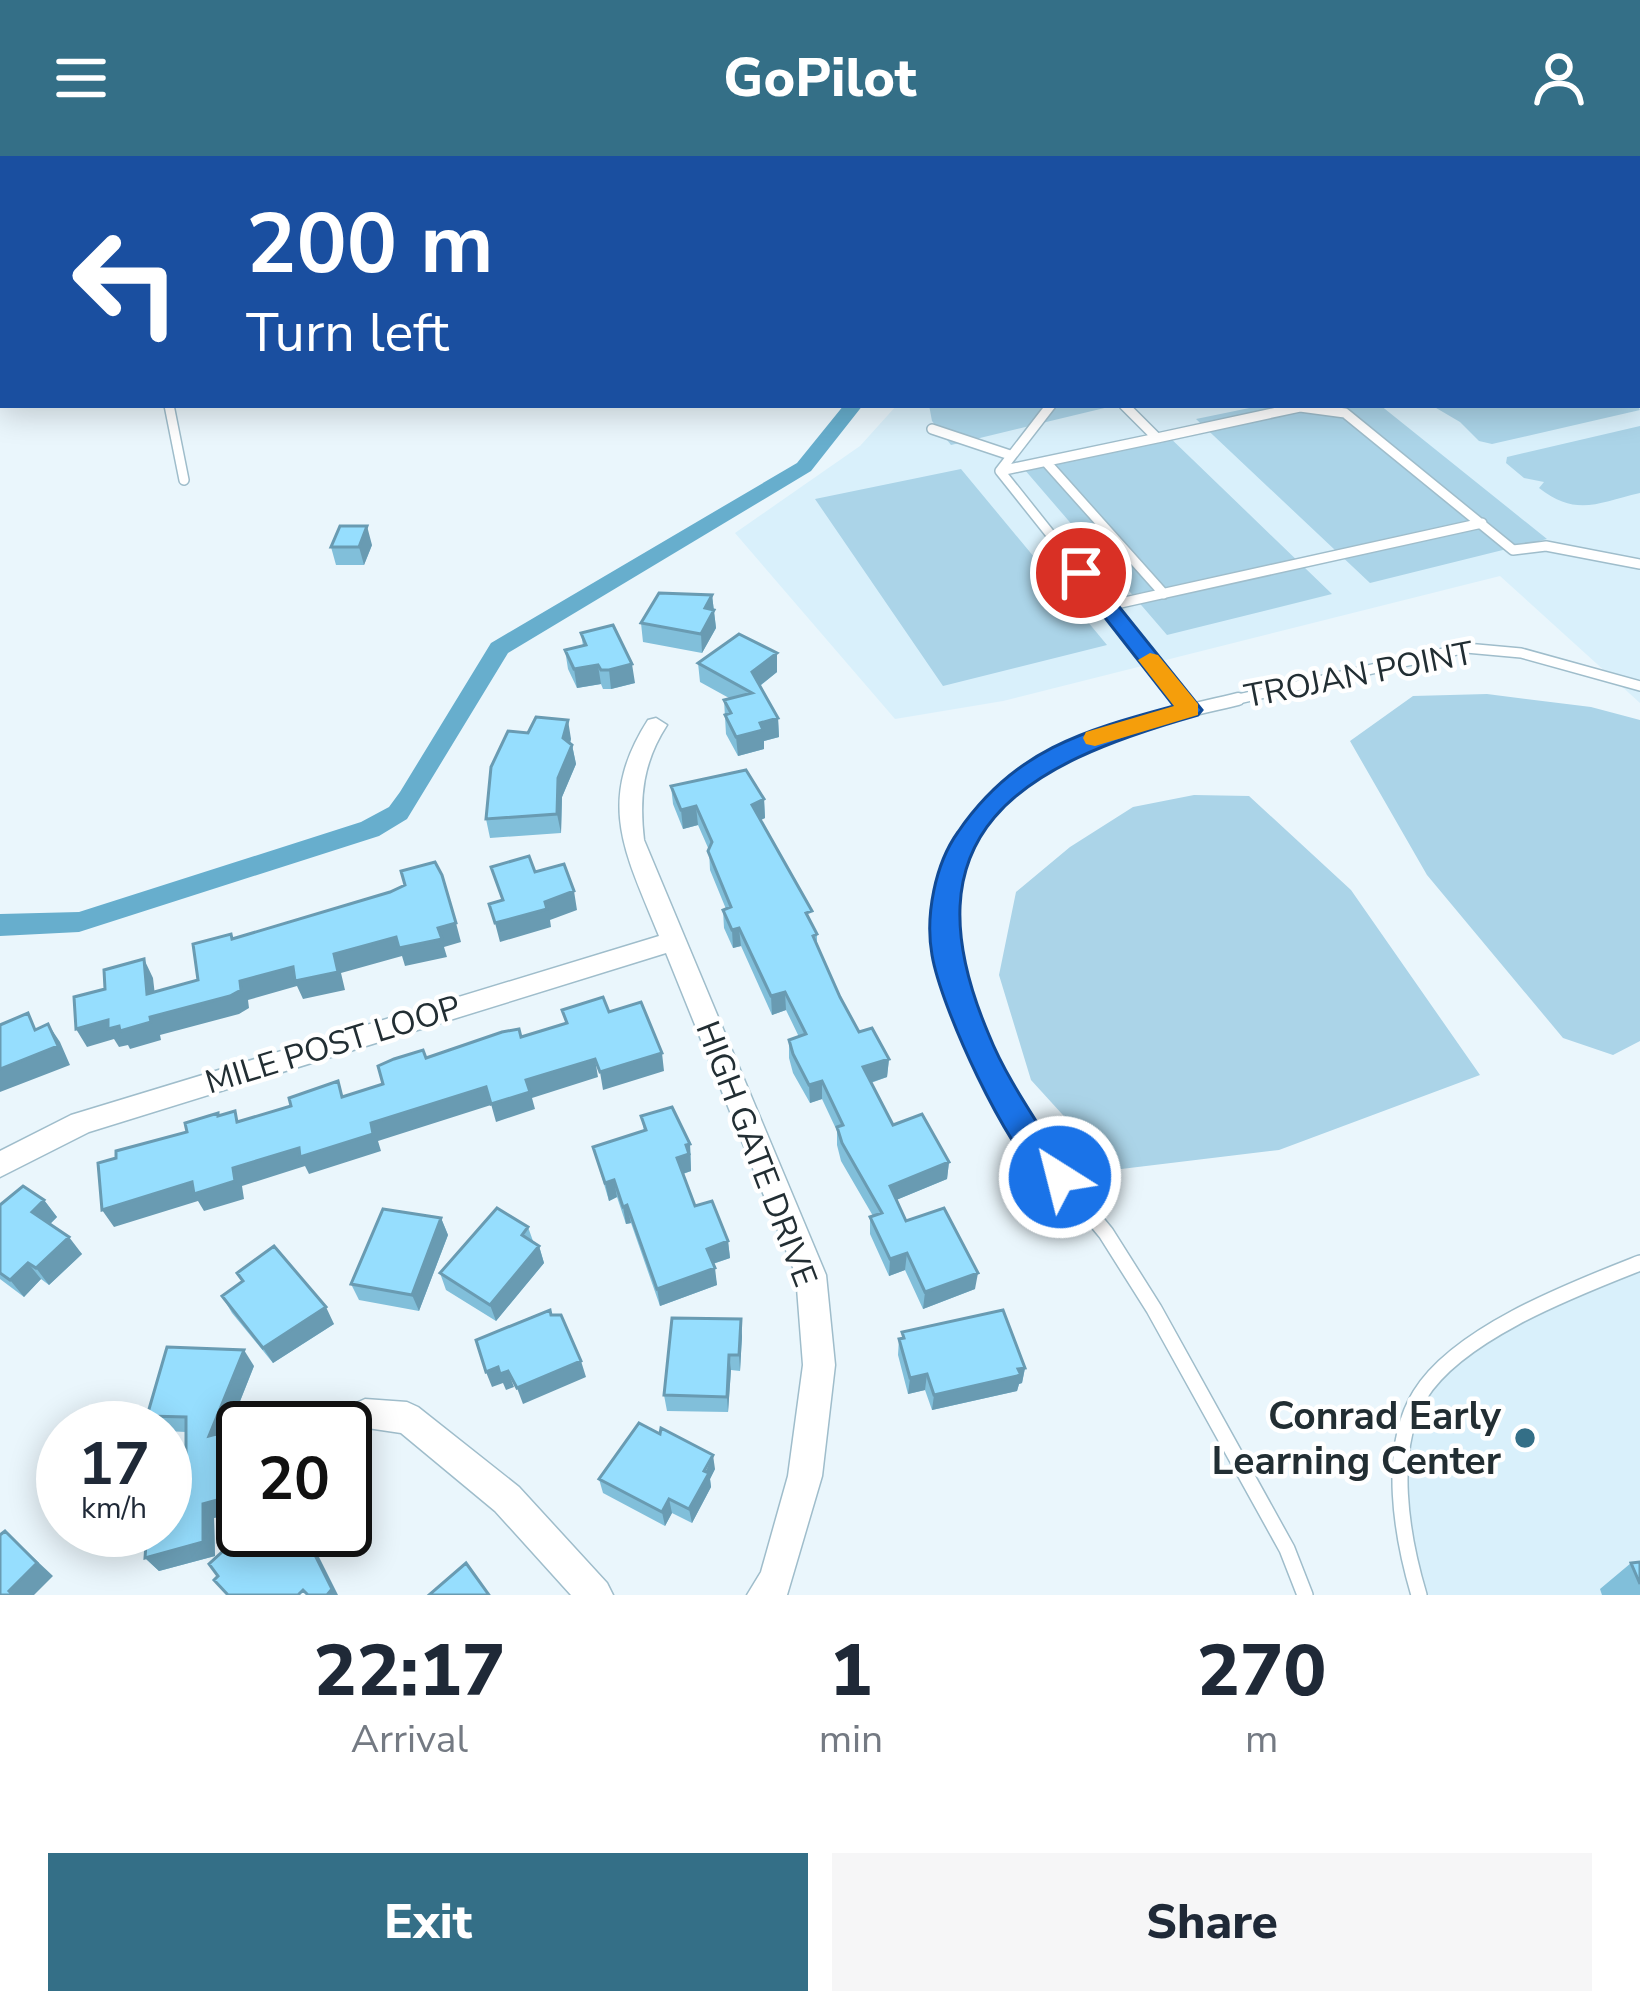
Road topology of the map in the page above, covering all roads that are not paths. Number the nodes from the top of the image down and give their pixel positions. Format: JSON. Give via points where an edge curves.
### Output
{"nodes":[{"id":1,"x":170,"y":408,"type":"edge"},
{"id":2,"x":1049,"y":408,"type":"edge"},
{"id":3,"x":1127,"y":408,"type":"edge"},
{"id":4,"x":1312,"y":408,"type":"edge"},
{"id":5,"x":1327,"y":408,"type":"edge"},
{"id":6,"x":932,"y":429,"type":"dead end"},
{"id":7,"x":1157,"y":438,"type":"junction"},
{"id":8,"x":1010,"y":455,"type":"junction"},
{"id":9,"x":1046,"y":462,"type":"junction"},
{"id":10,"x":1000,"y":471,"type":"junction"},
{"id":11,"x":184,"y":480,"type":"dead end"},
{"id":12,"x":1482,"y":524,"type":"junction"},
{"id":13,"x":1640,"y":564,"type":"edge"},
{"id":14,"x":1164,"y":594,"type":"junction"},
{"id":15,"x":1107,"y":607,"type":"junction"},
{"id":16,"x":1640,"y":686,"type":"edge"},
{"id":17,"x":1190,"y":710,"type":"junction"},
{"id":18,"x":656,"y":725,"type":"dead end"},
{"id":19,"x":672,"y":942,"type":"junction"},
{"id":20,"x":0,"y":1165,"type":"edge"},
{"id":21,"x":1640,"y":1263,"type":"edge"},
{"id":22,"x":372,"y":1416,"type":"edge"},
{"id":23,"x":595,"y":1595,"type":"edge"},
{"id":24,"x":765,"y":1595,"type":"edge"},
{"id":25,"x":1305,"y":1595,"type":"edge"},
{"id":26,"x":1419,"y":1595,"type":"edge"}],
"edges":[{"from":1,"to":11,"type":"lane"},
{"from":2,"to":8,"type":"lane"},
{"from":3,"to":7,"type":"lane"},
{"from":4,"to":7,"type":"lane"},
{"from":5,"to":12,"type":"lane","via":[[1363,423]]},
{"from":6,"to":8,"type":"lane"},
{"from":7,"to":9,"type":"lane"},
{"from":8,"to":10,"type":"lane"},
{"from":9,"to":10,"type":"lane"},
{"from":9,"to":14,"type":"lane"},
{"from":10,"to":15,"type":"lane"},
{"from":12,"to":13,"type":"lane","via":[[1513,550],[1546,546]]},
{"from":12,"to":14,"type":"lane"},
{"from":14,"to":15,"type":"lane"},
{"from":15,"to":17,"type":"lane"},
{"from":16,"to":17,"type":"lane","name":"TROJAN POINT","via":[[1480,648]]},
{"from":17,"to":25,"type":"lane","name":"TROJAN POINT","via":[[1064,750],[994,800],[964,844],[946,894],[946,954],[987,1061],[1034,1144],[1112,1241],[1209,1400]]},
{"from":18,"to":19,"type":"street","name":"HIGH GATE DRIVE","via":[[626,794],[632,840]]},
{"from":19,"to":20,"type":"street","name":"MILE POST LOOP","via":[[81,1123]]},
{"from":19,"to":24,"type":"street","name":"HIGH GATE DRIVE","via":[[811,1275],[819,1365],[805,1476]]},
{"from":21,"to":26,"type":"lane","via":[[1588,1282],[1457,1355],[1418,1397],[1400,1479]]},
{"from":22,"to":23,"type":"street","via":[[407,1418],[507,1499]]}]}
